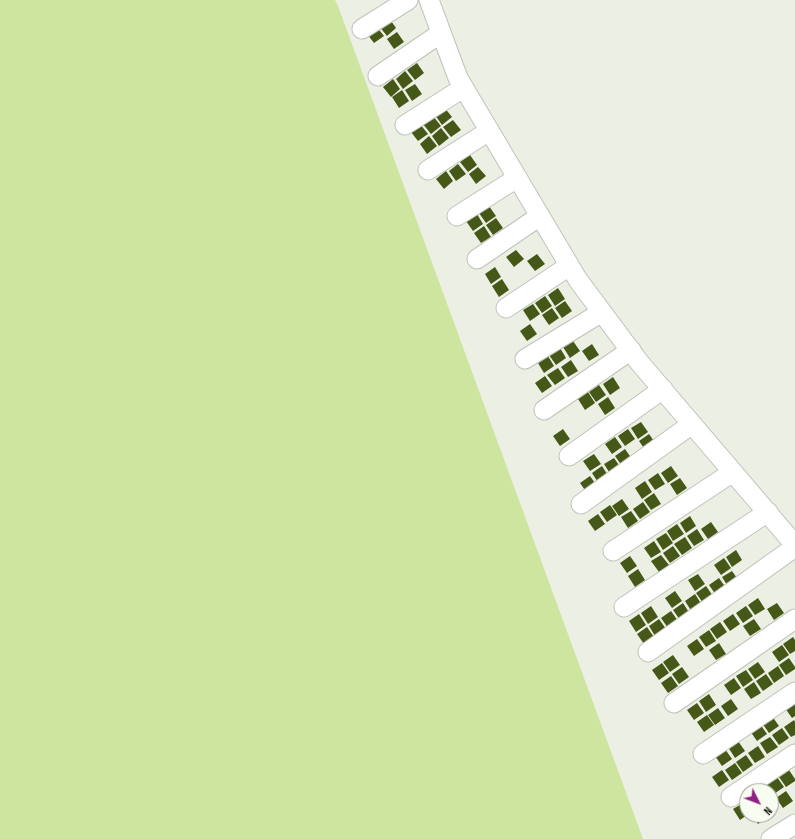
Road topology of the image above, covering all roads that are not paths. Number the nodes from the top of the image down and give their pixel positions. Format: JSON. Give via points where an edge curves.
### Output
{"nodes":[{"id":1,"x":408,"y":0,"type":"edge"},
{"id":2,"x":428,"y":0,"type":"edge"},
{"id":3,"x":362,"y":29,"type":"dead end"},
{"id":4,"x":441,"y":33,"type":"junction"},
{"id":5,"x":378,"y":76,"type":"dead end"},
{"id":6,"x":463,"y":88,"type":"junction"},
{"id":7,"x":405,"y":125,"type":"dead end"},
{"id":8,"x":489,"y":131,"type":"junction"},
{"id":9,"x":428,"y":170,"type":"dead end"},
{"id":10,"x":517,"y":178,"type":"junction"},
{"id":11,"x":457,"y":216,"type":"dead end"},
{"id":12,"x":540,"y":216,"type":"junction"},
{"id":13,"x":478,"y":259,"type":"dead end"},
{"id":14,"x":570,"y":266,"type":"junction"},
{"id":15,"x":506,"y":308,"type":"dead end"},
{"id":16,"x":602,"y":312,"type":"junction"},
{"id":17,"x":631,"y":350,"type":"junction"},
{"id":18,"x":525,"y":359,"type":"dead end"},
{"id":19,"x":663,"y":389,"type":"junction"},
{"id":20,"x":544,"y":410,"type":"dead end"},
{"id":21,"x":692,"y":424,"type":"junction"},
{"id":22,"x":569,"y":456,"type":"dead end"},
{"id":23,"x":733,"y":472,"type":"junction"},
{"id":24,"x":581,"y":504,"type":"dead end"},
{"id":25,"x":768,"y":512,"type":"junction"},
{"id":26,"x":795,"y":546,"type":"edge"},
{"id":27,"x":613,"y":551,"type":"dead end"},
{"id":28,"x":624,"y":607,"type":"dead end"},
{"id":29,"x":795,"y":619,"type":"edge"},
{"id":30,"x":648,"y":652,"type":"dead end"},
{"id":31,"x":795,"y":692,"type":"edge"},
{"id":32,"x":674,"y":703,"type":"dead end"},
{"id":33,"x":704,"y":754,"type":"dead end"},
{"id":34,"x":795,"y":754,"type":"edge"},
{"id":35,"x":731,"y":797,"type":"dead end"},
{"id":36,"x":795,"y":824,"type":"edge"},
{"id":37,"x":771,"y":839,"type":"edge"}],
"edges":[{"from":1,"to":3,"type":"street"},
{"from":2,"to":4,"type":"street"},
{"from":4,"to":5,"type":"street"},
{"from":4,"to":6,"type":"street"},
{"from":6,"to":7,"type":"street"},
{"from":6,"to":8,"type":"street"},
{"from":8,"to":9,"type":"street"},
{"from":8,"to":10,"type":"street"},
{"from":10,"to":11,"type":"street"},
{"from":10,"to":12,"type":"street"},
{"from":12,"to":13,"type":"street"},
{"from":12,"to":14,"type":"street"},
{"from":14,"to":15,"type":"street"},
{"from":14,"to":16,"type":"street"},
{"from":16,"to":17,"type":"street"},
{"from":16,"to":18,"type":"street"},
{"from":17,"to":19,"type":"street"},
{"from":17,"to":20,"type":"street"},
{"from":19,"to":21,"type":"street"},
{"from":19,"to":22,"type":"street"},
{"from":21,"to":23,"type":"street"},
{"from":21,"to":24,"type":"street"},
{"from":23,"to":25,"type":"street"},
{"from":23,"to":27,"type":"street"},
{"from":25,"to":26,"type":"street"},
{"from":25,"to":28,"type":"street"},
{"from":26,"to":30,"type":"street"},
{"from":29,"to":32,"type":"street"},
{"from":31,"to":33,"type":"street"},
{"from":34,"to":35,"type":"street"},
{"from":36,"to":37,"type":"street"}]}
